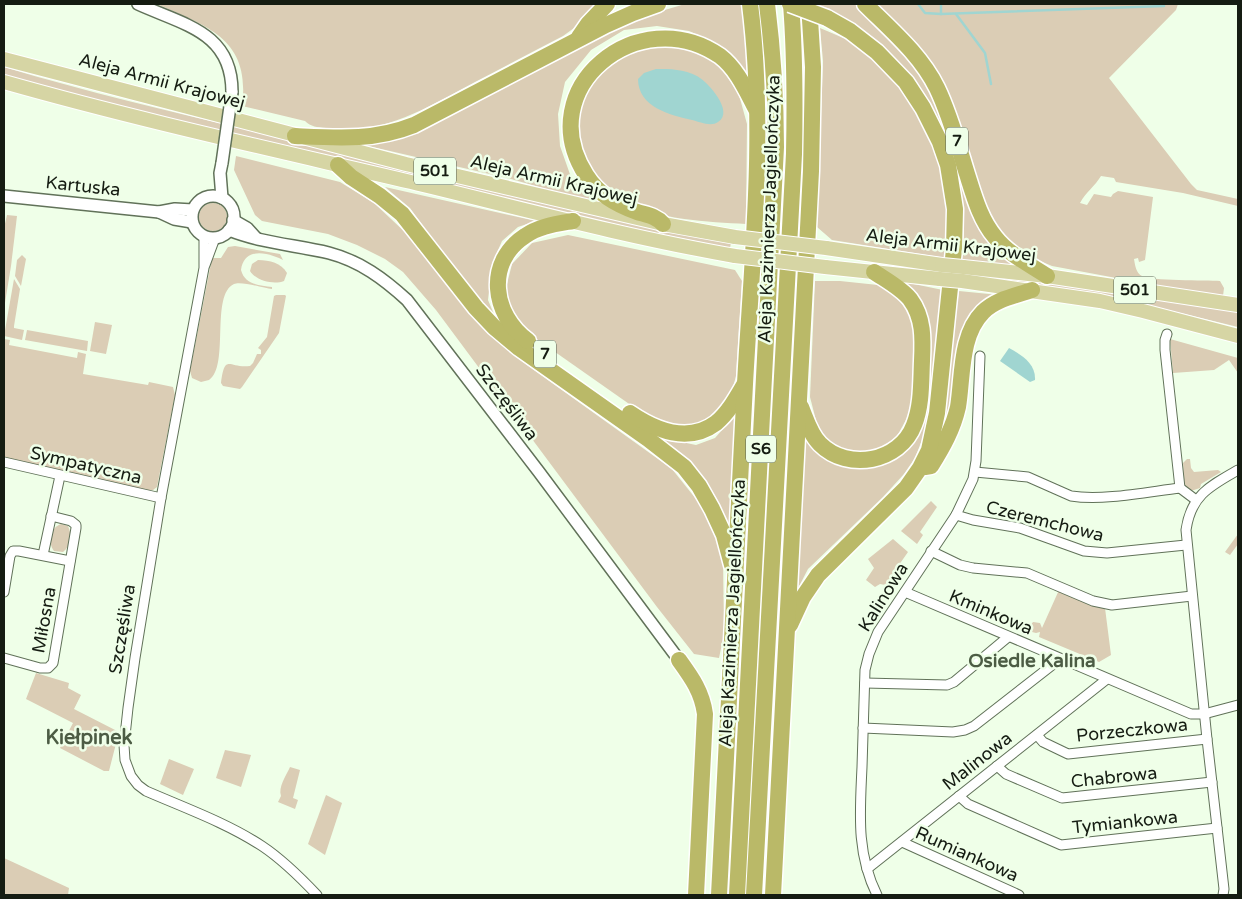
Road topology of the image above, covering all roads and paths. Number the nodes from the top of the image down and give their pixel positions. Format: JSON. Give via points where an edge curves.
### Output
{"nodes":[{"id":1,"x":138,"y":4,"type":"edge"},
{"id":2,"x":608,"y":4,"type":"edge"},
{"id":3,"x":658,"y":4,"type":"edge"},
{"id":4,"x":750,"y":4,"type":"edge"},
{"id":5,"x":767,"y":4,"type":"edge"},
{"id":6,"x":790,"y":4,"type":"edge"},
{"id":7,"x":809,"y":4,"type":"edge"},
{"id":8,"x":865,"y":4,"type":"edge"},
{"id":9,"x":578,"y":39,"type":"junction"},
{"id":10,"x":4,"y":59,"type":"edge"},
{"id":11,"x":4,"y":82,"type":"edge"},
{"id":12,"x":758,"y":111,"type":"junction"},
{"id":13,"x":295,"y":136,"type":"junction"},
{"id":14,"x":338,"y":165,"type":"junction"},
{"id":15,"x":4,"y":196,"type":"edge"},
{"id":16,"x":216,"y":197,"type":"junction"},
{"id":17,"x":192,"y":216,"type":"junction"},
{"id":18,"x":573,"y":221,"type":"junction"},
{"id":19,"x":664,"y":224,"type":"junction"},
{"id":20,"x":231,"y":225,"type":"junction"},
{"id":21,"x":209,"y":237,"type":"junction"},
{"id":22,"x":874,"y":272,"type":"junction"},
{"id":23,"x":1047,"y":276,"type":"junction"},
{"id":24,"x":1032,"y":290,"type":"junction"},
{"id":25,"x":1238,"y":304,"type":"edge"},
{"id":26,"x":1167,"y":334,"type":"dead end"},
{"id":27,"x":1238,"y":336,"type":"edge"},
{"id":28,"x":980,"y":356,"type":"dead end"},
{"id":29,"x":745,"y":384,"type":"junction"},
{"id":30,"x":799,"y":403,"type":"junction"},
{"id":31,"x":4,"y":462,"type":"edge"},
{"id":32,"x":920,"y":468,"type":"junction"},
{"id":33,"x":1238,"y":470,"type":"edge"},
{"id":34,"x":975,"y":472,"type":"junction"},
{"id":35,"x":60,"y":476,"type":"junction"},
{"id":36,"x":1180,"y":488,"type":"junction"},
{"id":37,"x":161,"y":498,"type":"junction"},
{"id":38,"x":1196,"y":500,"type":"junction"},
{"id":39,"x":956,"y":515,"type":"junction"},
{"id":40,"x":51,"y":516,"type":"junction"},
{"id":41,"x":1186,"y":544,"type":"junction"},
{"id":42,"x":931,"y":551,"type":"junction"},
{"id":43,"x":44,"y":555,"type":"junction"},
{"id":44,"x":70,"y":561,"type":"junction"},
{"id":45,"x":735,"y":579,"type":"junction"},
{"id":46,"x":4,"y":592,"type":"edge"},
{"id":47,"x":905,"y":592,"type":"junction"},
{"id":48,"x":1192,"y":596,"type":"junction"},
{"id":49,"x":786,"y":628,"type":"junction"},
{"id":50,"x":1008,"y":637,"type":"junction"},
{"id":51,"x":4,"y":658,"type":"edge"},
{"id":52,"x":1060,"y":659,"type":"junction"},
{"id":53,"x":679,"y":660,"type":"joint"},
{"id":54,"x":1107,"y":679,"type":"junction"},
{"id":55,"x":865,"y":682,"type":"junction"},
{"id":56,"x":1238,"y":705,"type":"edge"},
{"id":57,"x":1204,"y":714,"type":"junction"},
{"id":58,"x":863,"y":728,"type":"junction"},
{"id":59,"x":1037,"y":735,"type":"junction"},
{"id":60,"x":1206,"y":738,"type":"junction"},
{"id":61,"x":998,"y":766,"type":"junction"},
{"id":62,"x":1212,"y":782,"type":"junction"},
{"id":63,"x":959,"y":796,"type":"junction"},
{"id":64,"x":1217,"y":828,"type":"junction"},
{"id":65,"x":902,"y":842,"type":"junction"},
{"id":66,"x":867,"y":869,"type":"junction"},
{"id":67,"x":317,"y":895,"type":"edge"},
{"id":68,"x":696,"y":895,"type":"edge"},
{"id":69,"x":720,"y":895,"type":"edge"},
{"id":70,"x":737,"y":895,"type":"edge"},
{"id":71,"x":754,"y":895,"type":"edge"},
{"id":72,"x":773,"y":895,"type":"edge"},
{"id":73,"x":877,"y":895,"type":"edge"},
{"id":74,"x":1019,"y":895,"type":"edge"},
{"id":75,"x":1223,"y":895,"type":"edge"}],
"edges":[{"from":1,"to":16,"type":"street","bridge":true,"via":[[189,26],[215,42],[230,65],[232,92]]},
{"from":2,"to":9,"type":"highway"},
{"from":3,"to":9,"type":"highway"},
{"from":4,"to":12,"type":"highway","number":"7"},
{"from":5,"to":70,"type":"highway","name":"Aleja Kazimierza Jagiellończyka","number":"S6","via":[[776,98],[776,147]]},
{"from":6,"to":32,"type":"highway","bridge":true,"via":[[827,18],[863,41],[892,66],[934,127],[948,165],[955,224],[954,249],[934,432]]},
{"from":6,"to":71,"type":"highway","name":"Aleja Kazimierza Jagiellończyka","number":"S6","via":[[794,38],[794,154]]},
{"from":7,"to":30,"type":"highway","via":[[813,66],[812,162]]},
{"from":8,"to":23,"type":"highway","number":"7","via":[[914,53],[936,85],[977,205],[995,238]]},
{"from":9,"to":13,"type":"highway","via":[[398,131],[359,138]]},
{"from":10,"to":13,"type":"main road","name":"Aleja Armii Krajowej","number":"501"},
{"from":11,"to":14,"type":"main road","name":"Aleja Armii Krajowej","number":"501"},
{"from":12,"to":19,"type":"highway","via":[[739,78],[721,57],[703,44],[686,38],[668,35],[638,37],[619,44],[592,67],[583,79],[573,109],[572,142],[576,158],[589,180],[607,198],[658,218]]},
{"from":12,"to":29,"type":"highway","number":"7"},
{"from":13,"to":19,"type":"main road","name":"Aleja Armii Krajowej","number":"501"},
{"from":14,"to":18,"type":"main road","name":"Aleja Armii Krajowej","number":"501"},
{"from":14,"to":45,"type":"highway","via":[[402,214],[494,327],[684,467],[699,486],[724,535]]},
{"from":15,"to":17,"type":"street","name":"Kartuska","via":[[159,212],[174,219]]},
{"from":16,"to":17,"type":"street","via":[[200,200]]},
{"from":16,"to":20,"type":"street","via":[[231,207]]},
{"from":17,"to":21,"type":"street","via":[[196,230]]},
{"from":18,"to":22,"type":"main road","name":"Aleja Armii Krajowej","number":"501","bridge":true,"via":[[735,256]]},
{"from":18,"to":29,"type":"highway","number":"7","via":[[545,226],[526,235],[508,253],[498,279],[499,302],[512,327],[659,430],[683,434],[716,422],[727,412]]},
{"from":19,"to":23,"type":"main road","name":"Aleja Armii Krajowej","number":"501","bridge":true,"via":[[735,237]]},
{"from":20,"to":21,"type":"street","via":[[225,234]]},
{"from":20,"to":53,"type":"street","name":"Szczęśliwa","via":[[248,228],[256,238],[350,260],[380,276],[407,300]]},
{"from":21,"to":37,"type":"street","name":"Szczęśliwa"},
{"from":22,"to":24,"type":"main road","name":"Aleja Armii Krajowej","number":"501","bridge":true},
{"from":22,"to":30,"type":"highway","via":[[902,291],[916,308],[920,319],[923,342],[921,392],[914,426],[908,437],[886,456],[866,460],[844,458],[818,442]]},
{"from":23,"to":25,"type":"main road","number":"501"},
{"from":24,"to":27,"type":"main road","number":"501","via":[[1123,306]]},
{"from":24,"to":32,"type":"highway","via":[[997,302],[976,321],[966,348],[957,408],[945,446],[930,466]]},
{"from":26,"to":36,"type":"street","via":[[1165,350]]},
{"from":28,"to":34,"type":"street","name":"Kalinowa"},
{"from":29,"to":45,"type":"highway"},
{"from":30,"to":49,"type":"highway"},
{"from":31,"to":35,"type":"street","name":"Sympatyczna"},
{"from":32,"to":49,"type":"highway","via":[[906,488],[818,575],[803,597],[792,623]]},
{"from":33,"to":38,"type":"street","via":[[1208,487]]},
{"from":34,"to":36,"type":"street","via":[[1028,476],[1078,497]]},
{"from":34,"to":39,"type":"street","name":"Kalinowa"},
{"from":35,"to":37,"type":"street","name":"Sympatyczna"},
{"from":35,"to":40,"type":"street"},
{"from":36,"to":38,"type":"street"},
{"from":37,"to":67,"type":"street","name":"Szczęśliwa","via":[[131,684],[124,753],[129,772],[146,791],[237,831],[263,847],[285,862]]},
{"from":38,"to":41,"type":"street","via":[[1187,523]]},
{"from":39,"to":41,"type":"street","name":"Czeremchowa","via":[[1020,528],[1084,551],[1107,553]]},
{"from":39,"to":42,"type":"street","name":"Kalinowa"},
{"from":40,"to":43,"type":"street"},
{"from":40,"to":44,"type":"street","name":"Miłosna","via":[[76,525]]},
{"from":41,"to":48,"type":"street"},
{"from":42,"to":47,"type":"street","name":"Kalinowa"},
{"from":42,"to":48,"type":"street","via":[[972,568],[1027,573],[1104,604]]},
{"from":43,"to":44,"type":"street"},
{"from":43,"to":46,"type":"street","via":[[19,550],[12,553]]},
{"from":44,"to":51,"type":"street","name":"Miłosna","via":[[54,663],[48,668],[40,668]]},
{"from":45,"to":69,"type":"highway"},
{"from":47,"to":50,"type":"street","name":"Kminkowa"},
{"from":47,"to":55,"type":"street","name":"Kalinowa","via":[[873,642]]},
{"from":48,"to":57,"type":"street"},
{"from":49,"to":72,"type":"highway"},
{"from":50,"to":52,"type":"street","name":"Kminkowa"},
{"from":50,"to":55,"type":"street","via":[[947,685]]},
{"from":52,"to":54,"type":"street","name":"Kminkowa"},
{"from":52,"to":58,"type":"street","via":[[965,730]]},
{"from":53,"to":68,"type":"highway","via":[[699,689],[706,714]]},
{"from":54,"to":57,"type":"street","name":"Kminkowa","via":[[1191,714]]},
{"from":54,"to":59,"type":"street","name":"Malinowa"},
{"from":55,"to":58,"type":"street","name":"Kalinowa"},
{"from":56,"to":57,"type":"street"},
{"from":57,"to":60,"type":"street"},
{"from":58,"to":66,"type":"street","name":"Kalinowa","via":[[860,843]]},
{"from":59,"to":60,"type":"street","name":"Porzeczkowa","via":[[1043,742],[1068,754]]},
{"from":59,"to":61,"type":"street","name":"Malinowa"},
{"from":60,"to":62,"type":"street"},
{"from":61,"to":62,"type":"street","name":"Chabrowa","via":[[1006,774],[1062,798]]},
{"from":61,"to":63,"type":"street","name":"Malinowa"},
{"from":62,"to":64,"type":"street"},
{"from":63,"to":64,"type":"street","name":"Tymiankowa","via":[[968,804],[1061,845]]},
{"from":63,"to":65,"type":"street","name":"Malinowa"},
{"from":64,"to":75,"type":"street"},
{"from":65,"to":66,"type":"street","name":"Malinowa"},
{"from":65,"to":74,"type":"street","name":"Rumiankowa"},
{"from":66,"to":73,"type":"street","name":"Kalinowa"}]}
